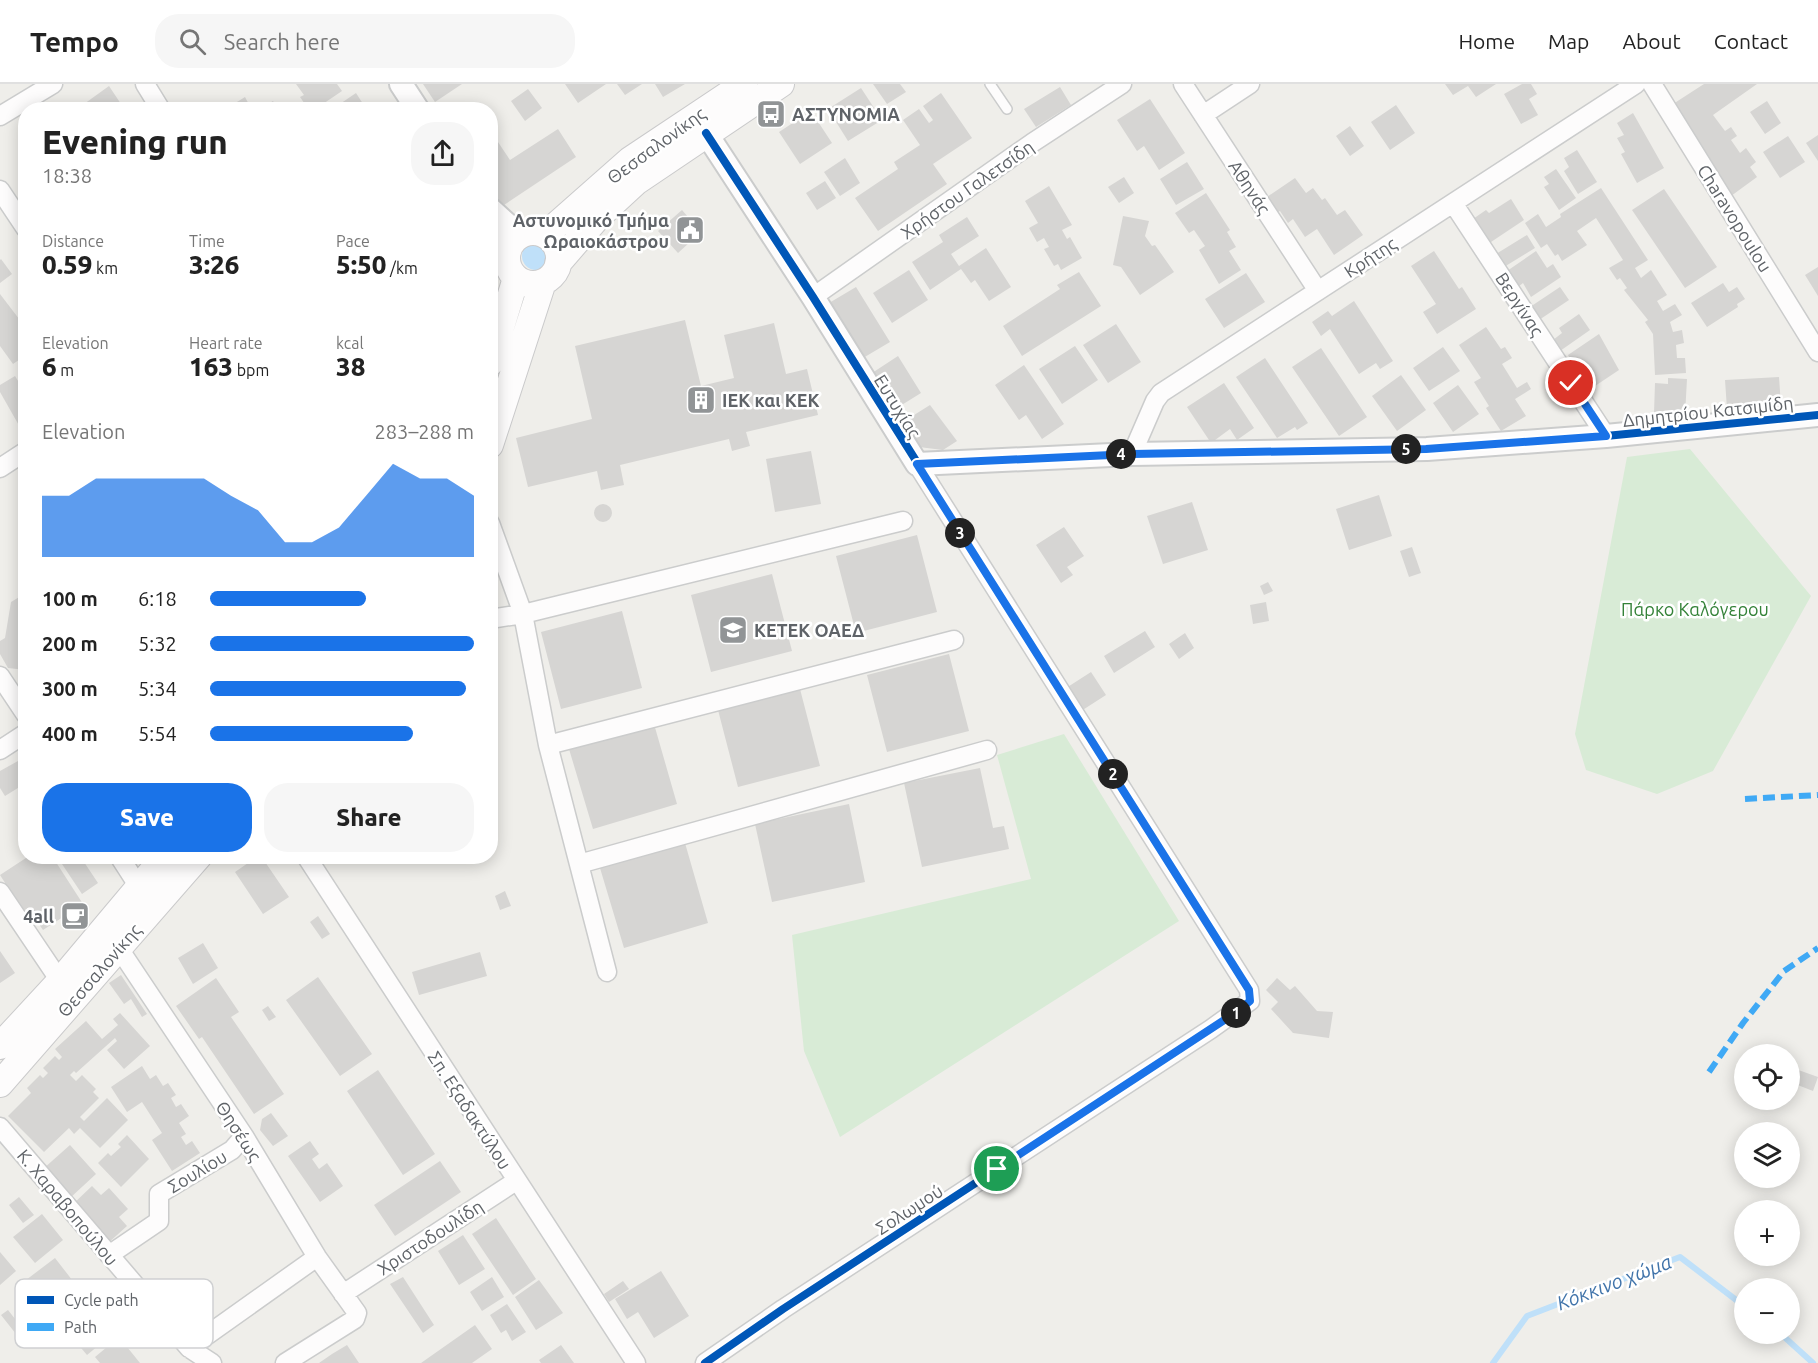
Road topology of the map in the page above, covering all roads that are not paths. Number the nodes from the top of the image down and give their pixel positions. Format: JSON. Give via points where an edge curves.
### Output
{"nodes":[{"id":1,"x":52,"y":84,"type":"edge"},
{"id":2,"x":146,"y":84,"type":"edge"},
{"id":3,"x":401,"y":84,"type":"edge"},
{"id":4,"x":744,"y":84,"type":"edge"},
{"id":5,"x":781,"y":84,"type":"edge"},
{"id":6,"x":990,"y":84,"type":"edge"},
{"id":7,"x":1122,"y":84,"type":"edge"},
{"id":8,"x":1183,"y":84,"type":"edge"},
{"id":9,"x":1250,"y":84,"type":"edge"},
{"id":10,"x":1636,"y":84,"type":"edge"},
{"id":11,"x":1652,"y":84,"type":"edge"},
{"id":12,"x":1615,"y":90,"type":"edge"},
{"id":13,"x":23,"y":102,"type":"edge"},
{"id":14,"x":156,"y":102,"type":"edge"},
{"id":15,"x":413,"y":102,"type":"edge"},
{"id":16,"x":18,"y":105,"type":"edge"},
{"id":17,"x":1007,"y":109,"type":"dead end"},
{"id":18,"x":1203,"y":115,"type":"junction"},
{"id":19,"x":0,"y":116,"type":"edge"},
{"id":20,"x":706,"y":133,"type":"junction"},
{"id":21,"x":0,"y":190,"type":"edge"},
{"id":22,"x":1453,"y":203,"type":"junction"},
{"id":23,"x":498,"y":213,"type":"edge"},
{"id":24,"x":18,"y":217,"type":"edge"},
{"id":25,"x":532,"y":236,"type":"junction"},
{"id":26,"x":498,"y":246,"type":"edge"},
{"id":27,"x":511,"y":270,"type":"junction"},
{"id":28,"x":551,"y":272,"type":"junction"},
{"id":29,"x":1318,"y":291,"type":"junction"},
{"id":30,"x":813,"y":297,"type":"junction"},
{"id":31,"x":498,"y":328,"type":"edge"},
{"id":32,"x":1818,"y":352,"type":"edge"},
{"id":33,"x":1818,"y":415,"type":"edge"},
{"id":34,"x":498,"y":422,"type":"edge"},
{"id":35,"x":1606,"y":436,"type":"junction"},
{"id":36,"x":1132,"y":454,"type":"junction"},
{"id":37,"x":18,"y":456,"type":"edge"},
{"id":38,"x":917,"y":464,"type":"junction"},
{"id":39,"x":0,"y":468,"type":"edge"},
{"id":40,"x":903,"y":521,"type":"dead end"},
{"id":41,"x":498,"y":545,"type":"edge"},
{"id":42,"x":523,"y":614,"type":"junction"},
{"id":43,"x":498,"y":618,"type":"edge"},
{"id":44,"x":954,"y":640,"type":"dead end"},
{"id":45,"x":0,"y":676,"type":"edge"},
{"id":46,"x":18,"y":700,"type":"edge"},
{"id":47,"x":18,"y":738,"type":"edge"},
{"id":48,"x":548,"y":745,"type":"junction"},
{"id":49,"x":0,"y":750,"type":"edge"},
{"id":50,"x":987,"y":750,"type":"dead end"},
{"id":51,"x":124,"y":864,"type":"edge"},
{"id":52,"x":158,"y":864,"type":"edge"},
{"id":53,"x":192,"y":864,"type":"edge"},
{"id":54,"x":311,"y":864,"type":"edge"},
{"id":55,"x":579,"y":864,"type":"junction"},
{"id":56,"x":139,"y":887,"type":"junction"},
{"id":57,"x":0,"y":892,"type":"edge"},
{"id":58,"x":118,"y":947,"type":"junction"},
{"id":59,"x":607,"y":972,"type":"dead end"},
{"id":60,"x":60,"y":981,"type":"junction"},
{"id":61,"x":1250,"y":1001,"type":"joint"},
{"id":62,"x":0,"y":1046,"type":"edge"},
{"id":63,"x":0,"y":1084,"type":"edge"},
{"id":64,"x":0,"y":1127,"type":"edge"},
{"id":65,"x":244,"y":1136,"type":"junction"},
{"id":66,"x":516,"y":1181,"type":"junction"},
{"id":67,"x":109,"y":1255,"type":"junction"},
{"id":68,"x":317,"y":1257,"type":"junction"},
{"id":69,"x":130,"y":1279,"type":"edge"},
{"id":70,"x":343,"y":1294,"type":"junction"},
{"id":71,"x":213,"y":1331,"type":"edge"},
{"id":72,"x":189,"y":1348,"type":"edge"},
{"id":73,"x":211,"y":1363,"type":"edge"},
{"id":74,"x":285,"y":1363,"type":"edge"},
{"id":75,"x":636,"y":1363,"type":"edge"},
{"id":76,"x":705,"y":1363,"type":"edge"}],
"edges":[{"from":1,"to":13,"type":"street"},
{"from":2,"to":14,"type":"street"},
{"from":3,"to":15,"type":"street"},
{"from":4,"to":25,"type":"main road","name":"Θεσσαλονίκης","via":[[630,160]]},
{"from":5,"to":20,"type":"main road","name":"Θεσσαλονίκης"},
{"from":6,"to":17,"type":"lane"},
{"from":7,"to":30,"type":"street","name":"Χρήστου Γαλετσίδη"},
{"from":8,"to":18,"type":"street","name":"Αθηνάς"},
{"from":9,"to":18,"type":"street"},
{"from":10,"to":12,"type":"street","name":"Κρήτης"},
{"from":11,"to":32,"type":"street","name":"Charavopoulou"},
{"from":12,"to":22,"type":"street","name":"Κρήτης"},
{"from":16,"to":19,"type":"street"},
{"from":18,"to":29,"type":"street","name":"Αθηνάς"},
{"from":20,"to":28,"type":"main road","name":"Θεσσαλονίκης","via":[[636,182],[597,218]]},
{"from":20,"to":30,"type":"street","name":"Ευτυχίας"},
{"from":21,"to":24,"type":"street"},
{"from":22,"to":29,"type":"street","name":"Κρήτης"},
{"from":22,"to":35,"type":"street","name":"Βεργίνας"},
{"from":23,"to":25,"type":"street"},
{"from":25,"to":27,"type":"main road","via":[[509,247]]},
{"from":25,"to":28,"type":"main road","via":[[556,247]]},
{"from":26,"to":27,"type":"street"},
{"from":27,"to":28,"type":"main road","via":[[529,284]]},
{"from":27,"to":31,"type":"main road"},
{"from":28,"to":34,"type":"main road","name":"Θεσσαλονίκης"},
{"from":29,"to":36,"type":"street","name":"Κρήτης","via":[[1161,393]]},
{"from":30,"to":38,"type":"street","name":"Ευτυχίας"},
{"from":33,"to":35,"type":"street","name":"Δημητρίου Κατσιμίδη"},
{"from":35,"to":36,"type":"street","name":"Δημητρίου Κατσιμίδη","via":[[1426,449]]},
{"from":36,"to":38,"type":"street","name":"Δημητρίου Κατσιμίδη"},
{"from":37,"to":39,"type":"street"},
{"from":38,"to":61,"type":"street","name":"Ευτυχίας","via":[[1249,990]]},
{"from":40,"to":42,"type":"street"},
{"from":41,"to":42,"type":"street"},
{"from":42,"to":43,"type":"street"},
{"from":42,"to":48,"type":"street"},
{"from":44,"to":48,"type":"street"},
{"from":45,"to":46,"type":"street"},
{"from":47,"to":49,"type":"street"},
{"from":48,"to":55,"type":"street"},
{"from":50,"to":55,"type":"street"},
{"from":51,"to":56,"type":"street"},
{"from":52,"to":56,"type":"main road","name":"Θεσσαλονίκης"},
{"from":53,"to":58,"type":"main road","name":"Θεσσαλονίκης"},
{"from":54,"to":66,"type":"street","name":"Σπ. Εξαδακτύλου"},
{"from":55,"to":59,"type":"street"},
{"from":56,"to":60,"type":"main road","name":"Θεσσαλονίκης"},
{"from":57,"to":60,"type":"street"},
{"from":58,"to":63,"type":"main road","name":"Θεσσαλονίκης"},
{"from":58,"to":65,"type":"street","name":"Θησέως"},
{"from":60,"to":62,"type":"main road","name":"Θεσσαλονίκης"},
{"from":61,"to":76,"type":"street","name":"Σολωμού"},
{"from":64,"to":67,"type":"street","name":"Κ. Χαραβοπούλου"},
{"from":65,"to":67,"type":"street","name":"Σουλίου","via":[[232,1150],[159,1194],[159,1221]]},
{"from":65,"to":68,"type":"street","name":"Θησέως"},
{"from":66,"to":70,"type":"street","name":"Χριστοδουλίδη"},
{"from":66,"to":75,"type":"street","name":"Σπ. Εξαδακτύλου"},
{"from":67,"to":69,"type":"street","name":"Κ. Χαραβοπούλου"},
{"from":68,"to":70,"type":"street","name":"Θησέως"},
{"from":68,"to":71,"type":"street"},
{"from":70,"to":74,"type":"street","name":"Θησέως","via":[[357,1316]]},
{"from":72,"to":73,"type":"street","name":"Κ. Χαραβοπούλου"}]}
